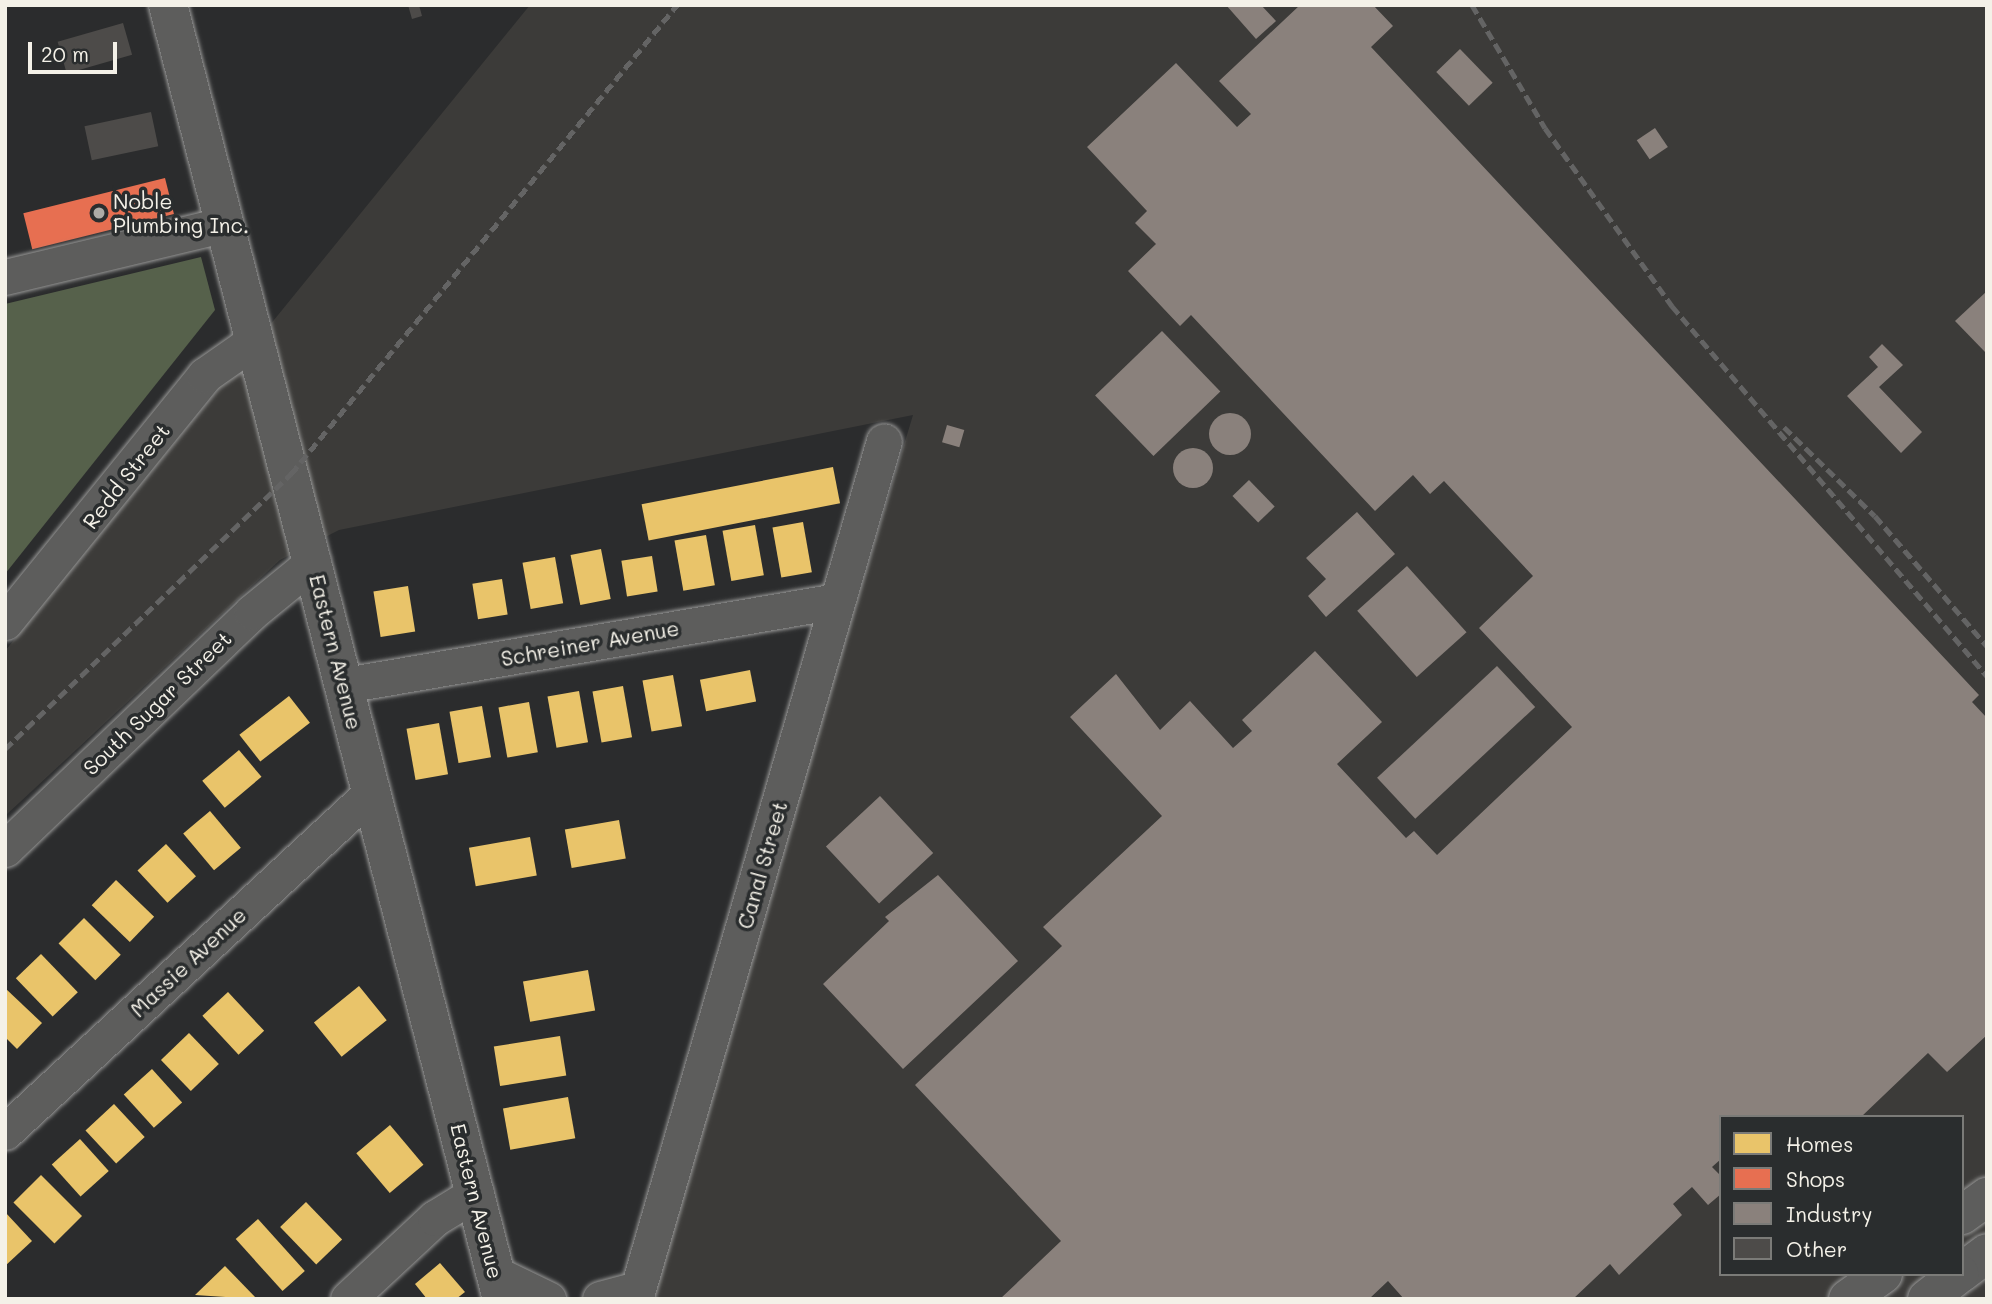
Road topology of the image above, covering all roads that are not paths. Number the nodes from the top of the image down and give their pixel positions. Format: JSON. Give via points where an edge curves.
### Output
{"nodes":[{"id":1,"x":168,"y":5,"type":"edge"},
{"id":2,"x":225,"y":224,"type":"junction"},
{"id":3,"x":5,"y":277,"type":"edge"},
{"id":4,"x":255,"y":340,"type":"junction"},
{"id":5,"x":884,"y":441,"type":"dead end"},
{"id":6,"x":313,"y":562,"type":"junction"},
{"id":7,"x":836,"y":601,"type":"junction"},
{"id":8,"x":5,"y":622,"type":"edge"},
{"id":9,"x":345,"y":685,"type":"junction"},
{"id":10,"x":371,"y":793,"type":"junction"},
{"id":11,"x":5,"y":849,"type":"edge"},
{"id":12,"x":5,"y":1132,"type":"edge"},
{"id":13,"x":476,"y":1193,"type":"junction"},
{"id":14,"x":1987,"y":1197,"type":"edge"},
{"id":15,"x":1964,"y":1214,"type":"edge"},
{"id":16,"x":1987,"y":1253,"type":"edge"},
{"id":17,"x":1964,"y":1271,"type":"edge"},
{"id":18,"x":1880,"y":1276,"type":"edge"},
{"id":19,"x":1957,"y":1276,"type":"edge"},
{"id":20,"x":499,"y":1286,"type":"edge"},
{"id":21,"x":637,"y":1294,"type":"edge"},
{"id":22,"x":348,"y":1299,"type":"edge"},
{"id":23,"x":548,"y":1299,"type":"edge"},
{"id":24,"x":600,"y":1299,"type":"edge"},
{"id":25,"x":1848,"y":1299,"type":"edge"},
{"id":26,"x":1927,"y":1299,"type":"edge"}],
"edges":[{"from":1,"to":2,"type":"main road","name":"Eastern Avenue"},
{"from":2,"to":3,"type":"street"},
{"from":2,"to":4,"type":"main road","name":"Eastern Avenue"},
{"from":4,"to":6,"type":"main road","name":"Eastern Avenue"},
{"from":4,"to":8,"type":"street","name":"Redd Street","via":[[205,375]]},
{"from":5,"to":7,"type":"street","name":"Canal Street"},
{"from":6,"to":9,"type":"main road","name":"Eastern Avenue"},
{"from":6,"to":11,"type":"street","name":"South Sugar Street","via":[[252,612]]},
{"from":7,"to":9,"type":"street","name":"Schreiner Avenue"},
{"from":7,"to":21,"type":"street","name":"Canal Street"},
{"from":9,"to":10,"type":"main road","name":"Eastern Avenue"},
{"from":10,"to":12,"type":"street","name":"Massie Avenue"},
{"from":10,"to":13,"type":"main road","name":"Eastern Avenue"},
{"from":13,"to":20,"type":"main road","name":"Eastern Avenue"},
{"from":13,"to":22,"type":"street","via":[[435,1218]]},
{"from":14,"to":15,"type":"main road"},
{"from":16,"to":17,"type":"main road"},
{"from":18,"to":25,"type":"main road"},
{"from":19,"to":26,"type":"main road"},
{"from":20,"to":23,"type":"street"},
{"from":21,"to":24,"type":"street","name":"Canal Street"}]}
